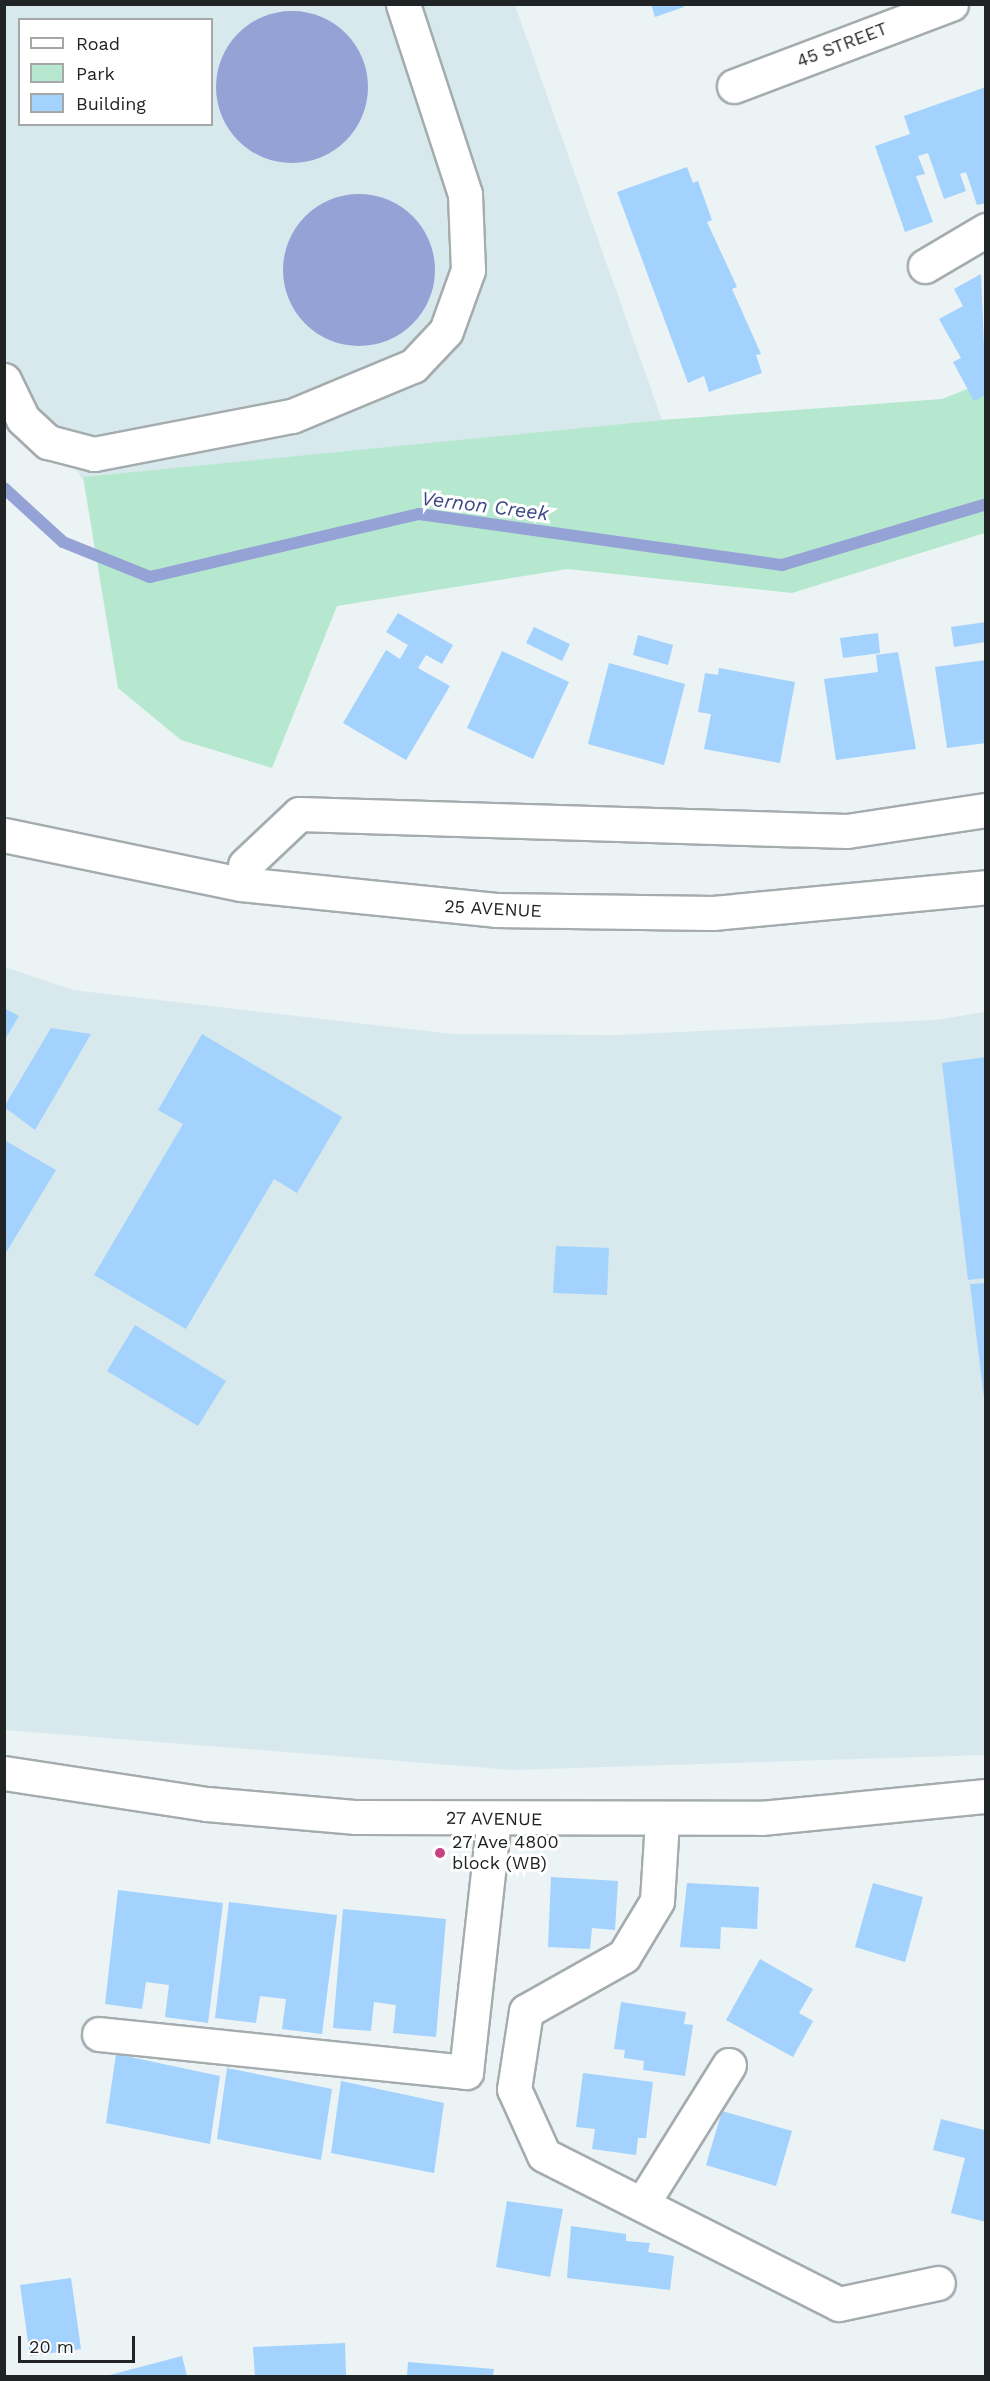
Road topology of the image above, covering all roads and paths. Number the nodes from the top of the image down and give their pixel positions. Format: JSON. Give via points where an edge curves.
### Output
{"nodes":[{"id":1,"x":403,"y":4,"type":"edge"},
{"id":2,"x":951,"y":4,"type":"edge"},
{"id":3,"x":734,"y":86,"type":"dead end"},
{"id":4,"x":986,"y":230,"type":"edge"},
{"id":5,"x":925,"y":266,"type":"dead end"},
{"id":6,"x":4,"y":380,"type":"edge"},
{"id":7,"x":986,"y":810,"type":"edge"},
{"id":8,"x":4,"y":836,"type":"edge"},
{"id":9,"x":245,"y":866,"type":"dead end"},
{"id":10,"x":986,"y":887,"type":"edge"},
{"id":11,"x":4,"y":1773,"type":"edge"},
{"id":12,"x":986,"y":1796,"type":"edge"},
{"id":13,"x":494,"y":1820,"type":"junction"},
{"id":14,"x":662,"y":1821,"type":"junction"},
{"id":15,"x":99,"y":2034,"type":"dead end"},
{"id":16,"x":729,"y":2065,"type":"dead end"},
{"id":17,"x":642,"y":2205,"type":"junction"},
{"id":18,"x":938,"y":2283,"type":"dead end"}],
"edges":[{"from":1,"to":6,"type":"street","via":[[465,195],[468,259],[446,331],[413,366],[292,416],[93,454],[48,442],[23,419]]},
{"from":2,"to":3,"type":"street","name":"45 STREET"},
{"from":4,"to":5,"type":"street"},
{"from":7,"to":9,"type":"street","via":[[847,831],[299,814]]},
{"from":8,"to":10,"type":"street","name":"25 AVENUE","via":[[241,884],[496,910],[713,913]]},
{"from":11,"to":13,"type":"street","name":"27 AVENUE","via":[[207,1804],[356,1817]]},
{"from":12,"to":14,"type":"street","name":"27 AVENUE","via":[[761,1818]]},
{"from":13,"to":14,"type":"street","name":"27 AVENUE"},
{"from":13,"to":15,"type":"street","via":[[466,2072]]},
{"from":14,"to":17,"type":"street","via":[[657,1901],[624,1956],[526,2011],[514,2089],[544,2155]]},
{"from":16,"to":17,"type":"street"},
{"from":17,"to":18,"type":"street","via":[[839,2304]]}]}
